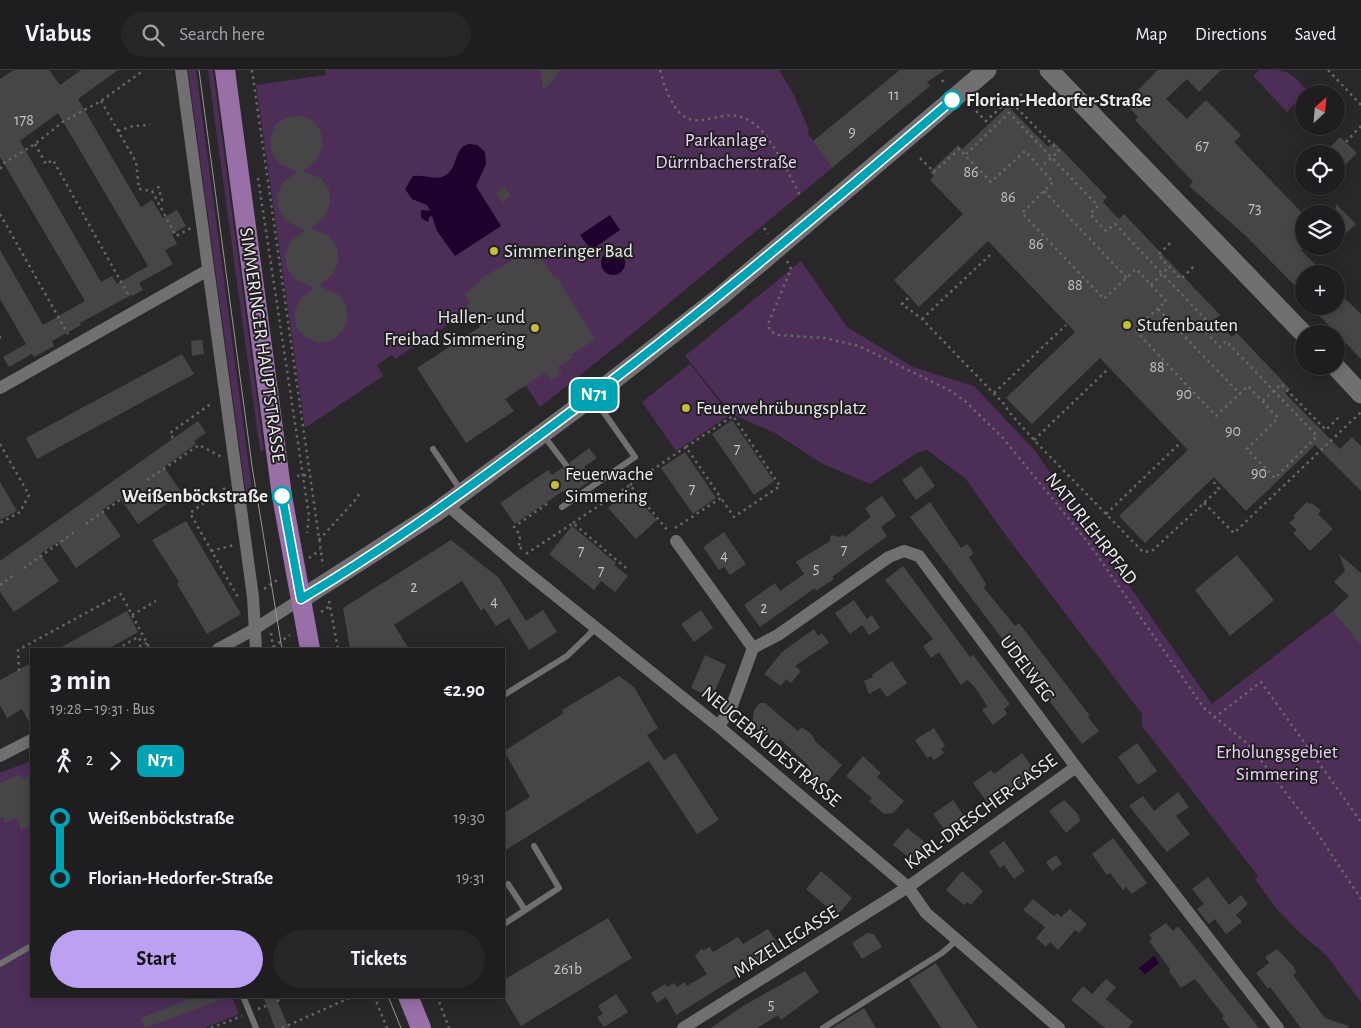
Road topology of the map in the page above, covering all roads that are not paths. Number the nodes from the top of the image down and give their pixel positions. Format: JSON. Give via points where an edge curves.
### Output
{"nodes":[{"id":1,"x":181,"y":70,"type":"edge"},
{"id":2,"x":225,"y":70,"type":"edge"},
{"id":3,"x":987,"y":70,"type":"edge"},
{"id":4,"x":1050,"y":70,"type":"edge"},
{"id":5,"x":208,"y":270,"type":"junction"},
{"id":6,"x":1295,"y":325,"type":"edge"},
{"id":7,"x":1343,"y":375,"type":"edge"},
{"id":8,"x":0,"y":388,"type":"edge"},
{"id":9,"x":1361,"y":394,"type":"edge"},
{"id":10,"x":593,"y":396,"type":"junction"},
{"id":11,"x":542,"y":434,"type":"junction"},
{"id":12,"x":434,"y":449,"type":"dead end"},
{"id":13,"x":566,"y":465,"type":"dead end"},
{"id":14,"x":463,"y":493,"type":"junction"},
{"id":15,"x":447,"y":505,"type":"junction"},
{"id":16,"x":562,"y":507,"type":"dead end"},
{"id":17,"x":673,"y":537,"type":"road end"},
{"id":18,"x":313,"y":592,"type":"junction"},
{"id":19,"x":596,"y":628,"type":"junction"},
{"id":20,"x":254,"y":630,"type":"junction"},
{"id":21,"x":220,"y":648,"type":"edge"},
{"id":22,"x":256,"y":648,"type":"edge"},
{"id":23,"x":310,"y":648,"type":"edge"},
{"id":24,"x":753,"y":648,"type":"junction"},
{"id":25,"x":505,"y":694,"type":"edge"},
{"id":26,"x":718,"y":726,"type":"junction"},
{"id":27,"x":30,"y":741,"type":"edge"},
{"id":28,"x":0,"y":756,"type":"edge"},
{"id":29,"x":1076,"y":767,"type":"junction"},
{"id":30,"x":534,"y":846,"type":"dead end"},
{"id":31,"x":508,"y":884,"type":"dead end"},
{"id":32,"x":908,"y":887,"type":"junction"},
{"id":33,"x":525,"y":910,"type":"junction"},
{"id":34,"x":505,"y":923,"type":"edge"},
{"id":35,"x":957,"y":940,"type":"junction"},
{"id":36,"x":30,"y":947,"type":"edge"},
{"id":37,"x":0,"y":964,"type":"edge"},
{"id":38,"x":244,"y":998,"type":"edge"},
{"id":39,"x":409,"y":998,"type":"edge"},
{"id":40,"x":256,"y":1028,"type":"edge"},
{"id":41,"x":421,"y":1028,"type":"edge"},
{"id":42,"x":684,"y":1028,"type":"edge"},
{"id":43,"x":823,"y":1028,"type":"edge"},
{"id":44,"x":1059,"y":1028,"type":"edge"},
{"id":45,"x":1278,"y":1028,"type":"edge"}],
"edges":[{"from":1,"to":5,"type":"street"},
{"from":2,"to":18,"type":"main road","name":"SIMMERINGER HAUPTSTRASSE","via":[[282,496]]},
{"from":3,"to":10,"type":"main road","via":[[728,290]]},
{"from":4,"to":6,"type":"main road"},
{"from":5,"to":8,"type":"street"},
{"from":5,"to":20,"type":"street","via":[[253,597]]},
{"from":7,"to":9,"type":"main road"},
{"from":10,"to":11,"type":"main road"},
{"from":10,"to":16,"type":"lane","via":[[635,457]]},
{"from":11,"to":13,"type":"lane"},
{"from":11,"to":14,"type":"main road"},
{"from":12,"to":14,"type":"lane"},
{"from":14,"to":15,"type":"main road"},
{"from":15,"to":18,"type":"main road"},
{"from":15,"to":19,"type":"street","name":"NEUGEBÄUDESTRASSE"},
{"from":17,"to":24,"type":"street"},
{"from":18,"to":20,"type":"street"},
{"from":18,"to":23,"type":"main road","name":"SIMMERINGER HAUPTSTRASSE"},
{"from":19,"to":25,"type":"lane","via":[[567,656]]},
{"from":19,"to":26,"type":"street","name":"NEUGEBÄUDESTRASSE"},
{"from":20,"to":21,"type":"street"},
{"from":20,"to":22,"type":"street"},
{"from":24,"to":26,"type":"street","via":[[730,712]]},
{"from":24,"to":29,"type":"street","name":"UDELWEG","via":[[778,635],[889,557],[904,551],[912,552],[924,561]]},
{"from":26,"to":32,"type":"street","name":"NEUGEBÄUDESTRASSE"},
{"from":27,"to":28,"type":"street"},
{"from":29,"to":32,"type":"street","name":"KARL-DRESCHER-GASSE"},
{"from":29,"to":45,"type":"street","name":"UDELWEG"},
{"from":30,"to":33,"type":"lane","via":[[559,888]]},
{"from":31,"to":33,"type":"lane"},
{"from":32,"to":35,"type":"street","name":"NEUGEBÄUDESTRASSE","via":[[921,909]]},
{"from":32,"to":42,"type":"street","name":"MAZELLEGASSE"},
{"from":33,"to":34,"type":"lane"},
{"from":35,"to":43,"type":"lane","via":[[942,953]]},
{"from":35,"to":44,"type":"street","name":"NEUGEBÄUDESTRASSE"},
{"from":36,"to":37,"type":"lane"},
{"from":38,"to":40,"type":"lane"},
{"from":39,"to":41,"type":"main road"}]}
